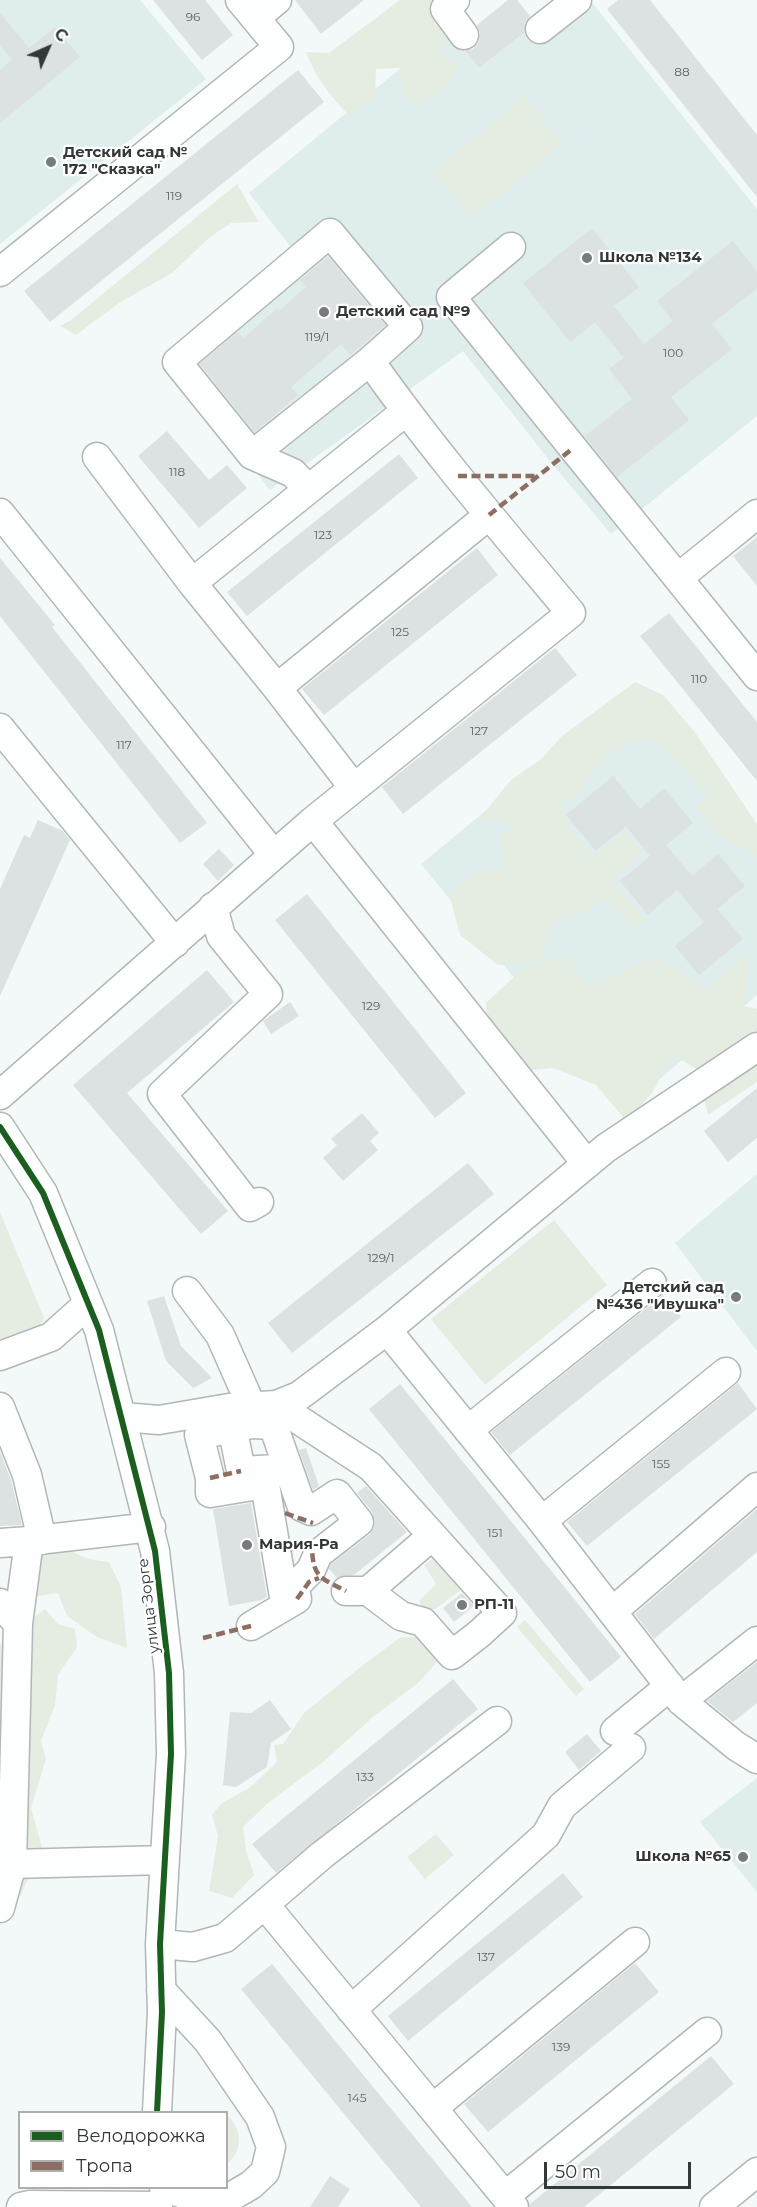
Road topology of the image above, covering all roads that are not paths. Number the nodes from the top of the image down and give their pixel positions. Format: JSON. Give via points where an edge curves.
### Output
{"nodes":[{"id":1,"x":277,"y":0,"type":"edge"},
{"id":2,"x":455,"y":0,"type":"edge"},
{"id":3,"x":577,"y":0,"type":"edge"},
{"id":4,"x":248,"y":9,"type":"edge"},
{"id":5,"x":540,"y":29,"type":"dead end"},
{"id":6,"x":464,"y":35,"type":"dead end"},
{"id":7,"x":511,"y":247,"type":"dead end"},
{"id":8,"x":0,"y":272,"type":"edge"},
{"id":9,"x":370,"y":361,"type":"junction"},
{"id":10,"x":406,"y":411,"type":"junction"},
{"id":11,"x":252,"y":455,"type":"junction"},
{"id":12,"x":97,"y":457,"type":"dead end"},
{"id":13,"x":308,"y":489,"type":"junction"},
{"id":14,"x":0,"y":513,"type":"edge"},
{"id":15,"x":757,"y":514,"type":"edge"},
{"id":16,"x":489,"y":515,"type":"junction"},
{"id":17,"x":678,"y":578,"type":"junction"},
{"id":18,"x":192,"y":583,"type":"junction"},
{"id":19,"x":757,"y":676,"type":"edge"},
{"id":20,"x":277,"y":688,"type":"junction"},
{"id":21,"x":0,"y":728,"type":"edge"},
{"id":22,"x":354,"y":788,"type":"junction"},
{"id":23,"x":314,"y":820,"type":"junction"},
{"id":24,"x":274,"y":855,"type":"junction"},
{"id":25,"x":213,"y":907,"type":"junction"},
{"id":26,"x":175,"y":943,"type":"junction"},
{"id":27,"x":757,"y":1047,"type":"edge"},
{"id":28,"x":0,"y":1095,"type":"edge"},
{"id":29,"x":0,"y":1127,"type":"edge"},
{"id":30,"x":587,"y":1164,"type":"junction"},
{"id":31,"x":254,"y":1207,"type":"dead end"},
{"id":32,"x":652,"y":1283,"type":"dead end"},
{"id":33,"x":187,"y":1291,"type":"dead end"},
{"id":34,"x":88,"y":1304,"type":"junction"},
{"id":35,"x":387,"y":1330,"type":"junction"},
{"id":36,"x":15,"y":1355,"type":"edge"},
{"id":37,"x":726,"y":1372,"type":"dead end"},
{"id":38,"x":276,"y":1405,"type":"junction"},
{"id":39,"x":0,"y":1407,"type":"edge"},
{"id":40,"x":236,"y":1415,"type":"junction"},
{"id":41,"x":123,"y":1417,"type":"junction"},
{"id":42,"x":468,"y":1430,"type":"junction"},
{"id":43,"x":371,"y":1467,"type":"junction"},
{"id":44,"x":757,"y":1487,"type":"edge"},
{"id":45,"x":341,"y":1499,"type":"junction"},
{"id":46,"x":543,"y":1521,"type":"junction"},
{"id":47,"x":151,"y":1527,"type":"junction"},
{"id":48,"x":432,"y":1536,"type":"junction"},
{"id":49,"x":35,"y":1540,"type":"junction"},
{"id":50,"x":0,"y":1543,"type":"edge"},
{"id":51,"x":312,"y":1548,"type":"dead end"},
{"id":52,"x":295,"y":1586,"type":"junction"},
{"id":53,"x":613,"y":1611,"type":"junction"},
{"id":54,"x":6,"y":1622,"type":"edge"},
{"id":55,"x":251,"y":1626,"type":"dead end"},
{"id":56,"x":757,"y":1641,"type":"edge"},
{"id":57,"x":675,"y":1693,"type":"junction"},
{"id":58,"x":496,"y":1721,"type":"dead end"},
{"id":59,"x":757,"y":1760,"type":"edge"},
{"id":60,"x":165,"y":1860,"type":"junction"},
{"id":61,"x":12,"y":1864,"type":"junction"},
{"id":62,"x":265,"y":1905,"type":"junction"},
{"id":63,"x":0,"y":1908,"type":"edge"},
{"id":64,"x":635,"y":1942,"type":"dead end"},
{"id":65,"x":160,"y":1944,"type":"junction"},
{"id":66,"x":161,"y":1989,"type":"junction"},
{"id":67,"x":351,"y":2010,"type":"junction"},
{"id":68,"x":707,"y":2032,"type":"dead end"},
{"id":69,"x":433,"y":2108,"type":"junction"},
{"id":70,"x":157,"y":2111,"type":"edge"},
{"id":71,"x":757,"y":2172,"type":"edge"},
{"id":72,"x":159,"y":2189,"type":"edge"},
{"id":73,"x":170,"y":2189,"type":"edge"},
{"id":74,"x":510,"y":2202,"type":"edge"},
{"id":75,"x":21,"y":2207,"type":"edge"},
{"id":76,"x":158,"y":2207,"type":"edge"},
{"id":77,"x":714,"y":2207,"type":"edge"}],
"edges":[{"from":1,"to":4,"type":"street"},
{"from":2,"to":6,"type":"street","via":[[445,9]]},
{"from":3,"to":5,"type":"street"},
{"from":4,"to":8,"type":"street","via":[[279,47]]},
{"from":7,"to":17,"type":"street","via":[[451,297]]},
{"from":9,"to":10,"type":"street"},
{"from":9,"to":11,"type":"street"},
{"from":9,"to":11,"type":"street","via":[[408,327],[330,233],[177,362]]},
{"from":10,"to":13,"type":"street"},
{"from":10,"to":16,"type":"street"},
{"from":11,"to":13,"type":"street","via":[[293,473]]},
{"from":12,"to":18,"type":"street"},
{"from":13,"to":18,"type":"street"},
{"from":14,"to":24,"type":"street"},
{"from":15,"to":17,"type":"street"},
{"from":16,"to":20,"type":"street"},
{"from":16,"to":22,"type":"street","via":[[571,613]]},
{"from":17,"to":19,"type":"street"},
{"from":18,"to":20,"type":"street"},
{"from":20,"to":22,"type":"street"},
{"from":21,"to":26,"type":"street"},
{"from":22,"to":23,"type":"street"},
{"from":23,"to":24,"type":"street"},
{"from":23,"to":30,"type":"street"},
{"from":24,"to":25,"type":"street"},
{"from":25,"to":26,"type":"street"},
{"from":25,"to":31,"type":"street","via":[[220,936],[268,994],[162,1094]]},
{"from":26,"to":28,"type":"street"},
{"from":27,"to":30,"type":"street"},
{"from":29,"to":34,"type":"street","name":"улица Зорге","via":[[44,1193]]},
{"from":30,"to":35,"type":"street"},
{"from":32,"to":42,"type":"street"},
{"from":33,"to":40,"type":"street","via":[[220,1335],[247,1396]]},
{"from":34,"to":36,"type":"street","via":[[54,1344]]},
{"from":34,"to":41,"type":"street","name":"улица Зорге"},
{"from":35,"to":38,"type":"street","via":[[299,1396]]},
{"from":35,"to":42,"type":"street"},
{"from":37,"to":46,"type":"street"},
{"from":38,"to":40,"type":"street"},
{"from":38,"to":43,"type":"street"},
{"from":39,"to":49,"type":"street","via":[[27,1475]]},
{"from":40,"to":41,"type":"street","via":[[159,1420]]},
{"from":40,"to":45,"type":"street","via":[[251,1424],[273,1425],[302,1507],[311,1511],[337,1494]]},
{"from":40,"to":52,"type":"street","via":[[241,1470],[277,1469]]},
{"from":40,"to":52,"type":"street","via":[[199,1435],[210,1493],[265,1484],[284,1597]]},
{"from":41,"to":47,"type":"street","name":"улица Зорге"},
{"from":42,"to":46,"type":"street"},
{"from":43,"to":45,"type":"street"},
{"from":43,"to":48,"type":"street"},
{"from":44,"to":53,"type":"street"},
{"from":45,"to":51,"type":"street","via":[[313,1523]]},
{"from":45,"to":52,"type":"street","via":[[359,1522],[318,1554],[311,1570]]},
{"from":46,"to":53,"type":"street"},
{"from":47,"to":49,"type":"street","via":[[111,1521]]},
{"from":47,"to":60,"type":"street","name":"улица Зорге","via":[[169,1673],[171,1754]]},
{"from":48,"to":48,"type":"street","via":[[357,1591],[401,1616],[423,1622],[452,1655],[502,1613]]},
{"from":49,"to":50,"type":"street"},
{"from":49,"to":54,"type":"street"},
{"from":52,"to":55,"type":"street","via":[[297,1599]]},
{"from":53,"to":57,"type":"street"},
{"from":54,"to":61,"type":"street"},
{"from":56,"to":57,"type":"street"},
{"from":57,"to":59,"type":"street"},
{"from":57,"to":67,"type":"street","via":[[623,1740],[562,1806],[546,1835]]},
{"from":58,"to":62,"type":"street"},
{"from":60,"to":61,"type":"street"},
{"from":60,"to":65,"type":"street","name":"улица Зорге"},
{"from":61,"to":63,"type":"street"},
{"from":62,"to":65,"type":"street","via":[[225,1938],[193,1947]]},
{"from":62,"to":67,"type":"street"},
{"from":64,"to":69,"type":"street"},
{"from":65,"to":66,"type":"street","name":"улица Зорге"},
{"from":66,"to":70,"type":"street","name":"улица Зорге"},
{"from":66,"to":73,"type":"street","via":[[208,2042],[260,2117],[271,2147],[265,2172],[251,2186],[227,2199],[196,2198]]},
{"from":67,"to":69,"type":"street"},
{"from":68,"to":74,"type":"street"},
{"from":69,"to":74,"type":"street"},
{"from":71,"to":77,"type":"street"},
{"from":72,"to":76,"type":"street"},
{"from":75,"to":76,"type":"street"}]}
